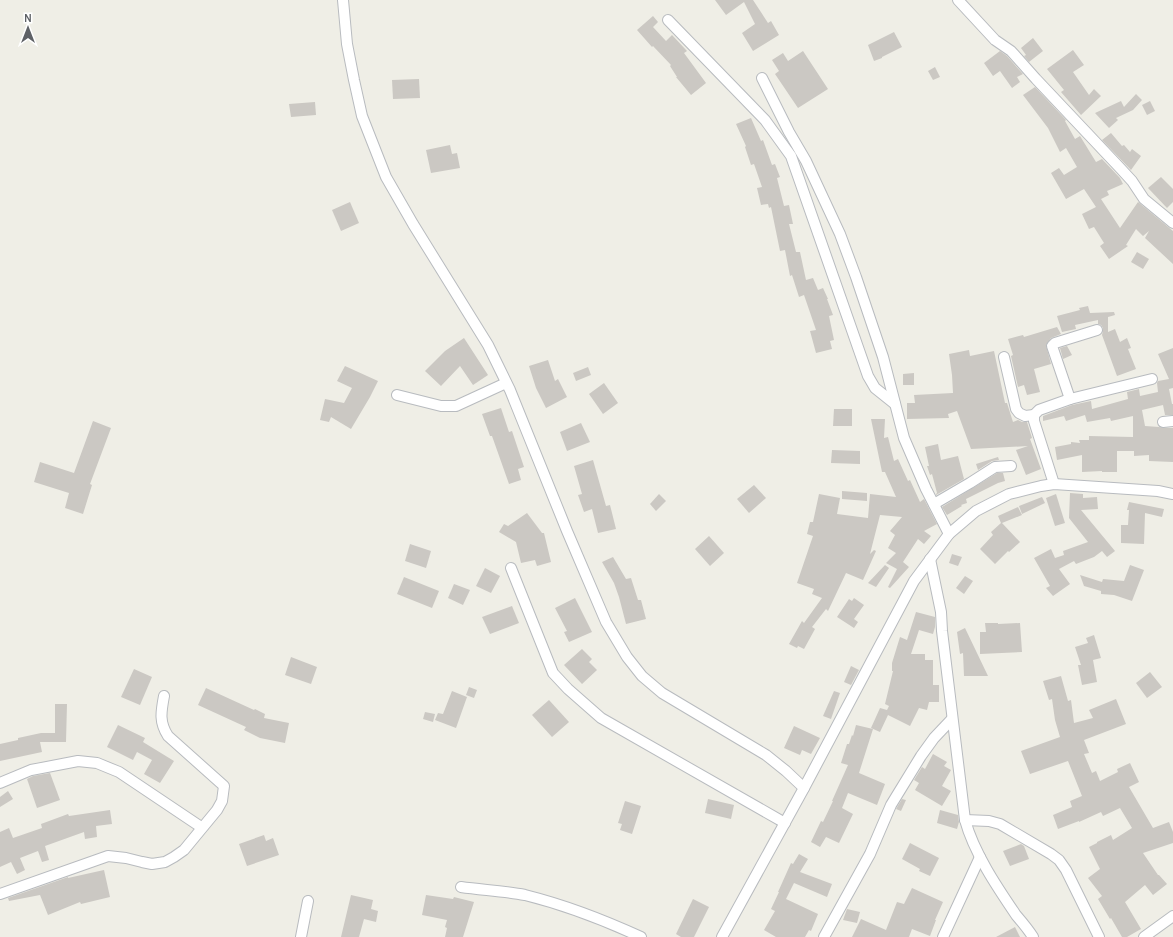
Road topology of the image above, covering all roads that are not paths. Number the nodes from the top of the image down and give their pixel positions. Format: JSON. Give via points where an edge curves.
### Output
{"nodes":[{"id":1,"x":343,"y":0,"type":"edge"},
{"id":2,"x":958,"y":0,"type":"edge"},
{"id":3,"x":668,"y":20,"type":"dead end"},
{"id":4,"x":762,"y":78,"type":"dead end"},
{"id":5,"x":1173,"y":223,"type":"edge"},
{"id":6,"x":1098,"y":330,"type":"dead end"},
{"id":7,"x":1004,"y":357,"type":"dead end"},
{"id":8,"x":1152,"y":379,"type":"dead end"},
{"id":9,"x":506,"y":383,"type":"junction"},
{"id":10,"x":397,"y":395,"type":"dead end"},
{"id":11,"x":1070,"y":399,"type":"junction"},
{"id":12,"x":895,"y":404,"type":"junction"},
{"id":13,"x":1034,"y":415,"type":"junction"},
{"id":14,"x":1011,"y":466,"type":"dead end"},
{"id":15,"x":1054,"y":484,"type":"junction"},
{"id":16,"x":1173,"y":494,"type":"edge"},
{"id":17,"x":934,"y":504,"type":"junction"},
{"id":18,"x":949,"y":534,"type":"junction"},
{"id":19,"x":930,"y":559,"type":"junction"},
{"id":20,"x":511,"y":568,"type":"dead end"},
{"id":21,"x":164,"y":696,"type":"dead end"},
{"id":22,"x":952,"y":719,"type":"junction"},
{"id":23,"x":0,"y":783,"type":"edge"},
{"id":24,"x":804,"y":788,"type":"junction"},
{"id":25,"x":965,"y":820,"type":"junction"},
{"id":26,"x":785,"y":823,"type":"junction"},
{"id":27,"x":201,"y":827,"type":"junction"},
{"id":28,"x":980,"y":857,"type":"junction"},
{"id":29,"x":461,"y":887,"type":"dead end"},
{"id":30,"x":0,"y":894,"type":"edge"},
{"id":31,"x":308,"y":901,"type":"dead end"},
{"id":32,"x":1173,"y":916,"type":"edge"},
{"id":33,"x":301,"y":937,"type":"edge"},
{"id":34,"x":641,"y":937,"type":"edge"},
{"id":35,"x":722,"y":937,"type":"edge"},
{"id":36,"x":824,"y":937,"type":"edge"},
{"id":37,"x":943,"y":937,"type":"edge"},
{"id":38,"x":1033,"y":937,"type":"edge"},
{"id":39,"x":1099,"y":937,"type":"edge"},
{"id":40,"x":1144,"y":937,"type":"edge"}],
"edges":[{"from":1,"to":9,"type":"street","via":[[347,44],[360,109],[386,177],[488,345]]},
{"from":2,"to":5,"type":"street","via":[[995,40],[1011,51],[1132,181],[1144,199]]},
{"from":3,"to":12,"type":"street","via":[[765,120],[791,156],[868,376],[875,388]]},
{"from":4,"to":12,"type":"street","via":[[806,161],[840,234],[884,357]]},
{"from":6,"to":11,"type":"street","via":[[1052,346]]},
{"from":7,"to":13,"type":"street","via":[[1018,414]]},
{"from":8,"to":11,"type":"street"},
{"from":9,"to":10,"type":"street","via":[[456,406],[441,406]]},
{"from":9,"to":24,"type":"street","via":[[603,615],[627,658],[642,676],[662,693],[766,754]]},
{"from":11,"to":13,"type":"street","via":[[1039,410]]},
{"from":12,"to":17,"type":"street","via":[[904,438]]},
{"from":13,"to":15,"type":"street"},
{"from":14,"to":17,"type":"street","via":[[995,467]]},
{"from":15,"to":16,"type":"street"},
{"from":15,"to":18,"type":"street","via":[[1009,494],[976,511]]},
{"from":17,"to":18,"type":"street"},
{"from":18,"to":19,"type":"street"},
{"from":19,"to":22,"type":"street","via":[[941,612]]},
{"from":19,"to":24,"type":"street","via":[[914,581]]},
{"from":20,"to":26,"type":"street","via":[[552,673],[568,689],[601,718]]},
{"from":21,"to":27,"type":"street","via":[[163,729],[224,786],[222,801],[217,810]]},
{"from":22,"to":25,"type":"street"},
{"from":22,"to":36,"type":"street","via":[[921,756],[891,805],[870,854]]},
{"from":23,"to":27,"type":"street","via":[[31,770],[78,762],[97,763],[119,772]]},
{"from":24,"to":26,"type":"street"},
{"from":25,"to":28,"type":"street"},
{"from":25,"to":39,"type":"street","via":[[1000,824],[1059,860]]},
{"from":26,"to":35,"type":"street"},
{"from":27,"to":30,"type":"street","via":[[184,850],[166,862],[152,864],[108,856]]},
{"from":28,"to":37,"type":"street"},
{"from":28,"to":38,"type":"street"},
{"from":29,"to":34,"type":"street","via":[[524,895],[607,921]]},
{"from":31,"to":33,"type":"street"},
{"from":32,"to":40,"type":"street"}]}
